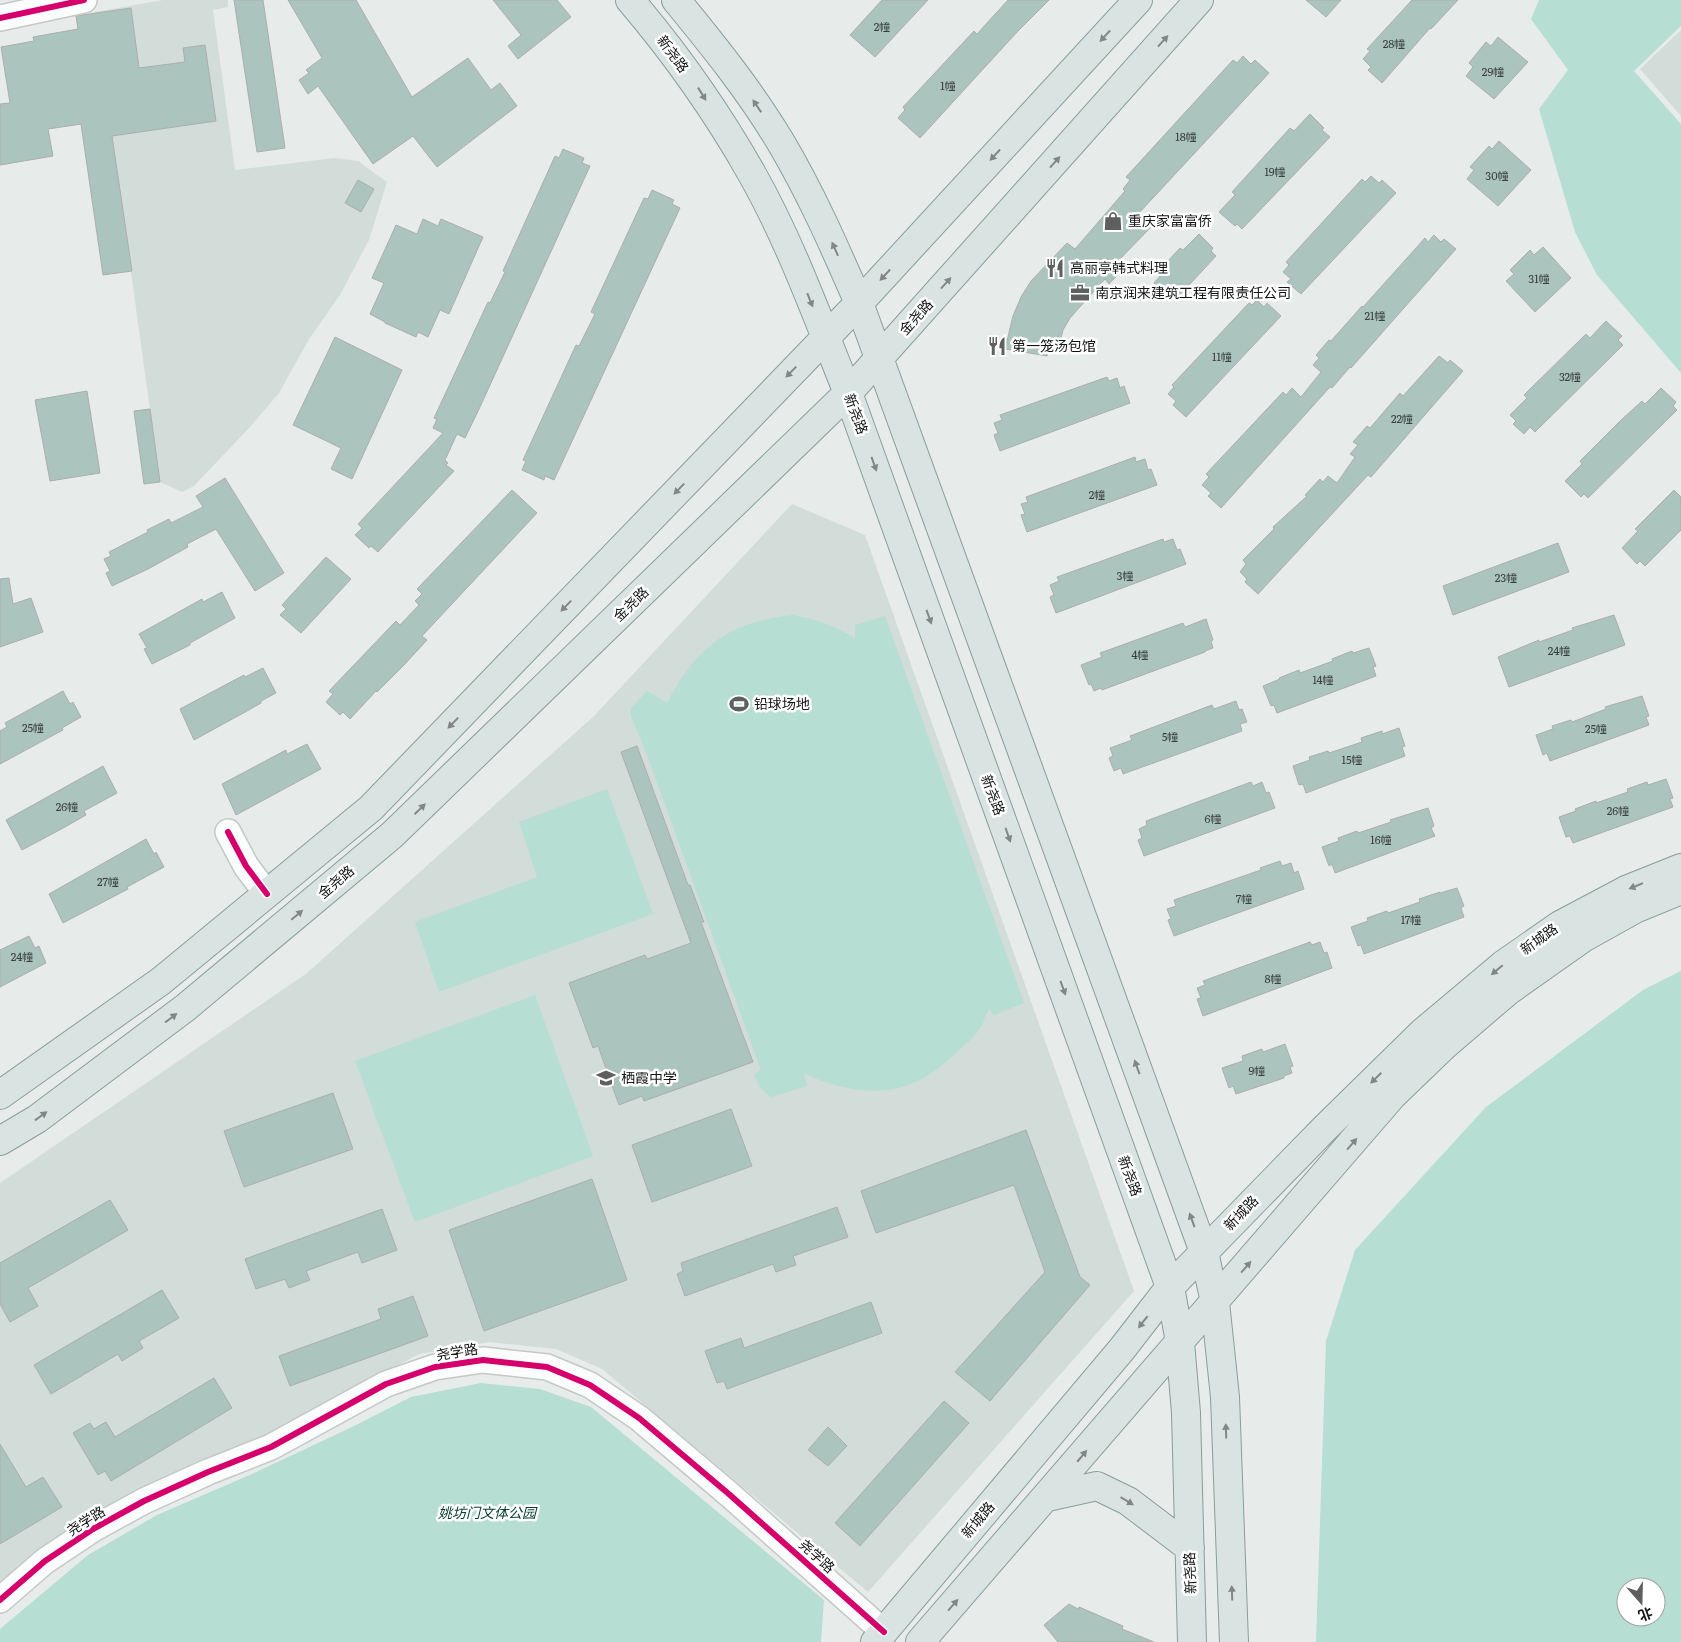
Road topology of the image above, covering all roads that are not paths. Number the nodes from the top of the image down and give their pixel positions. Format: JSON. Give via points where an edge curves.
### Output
{"nodes":[{"id":1,"x":84,"y":0,"type":"edge"},
{"id":2,"x":630,"y":0,"type":"edge"},
{"id":3,"x":676,"y":0,"type":"edge"},
{"id":4,"x":1138,"y":0,"type":"edge"},
{"id":5,"x":1199,"y":0,"type":"edge"},
{"id":6,"x":0,"y":18,"type":"edge"},
{"id":7,"x":859,"y":303,"type":"junction"},
{"id":8,"x":825,"y":337,"type":"junction"},
{"id":9,"x":879,"y":359,"type":"junction"},
{"id":10,"x":848,"y":393,"type":"junction"},
{"id":11,"x":228,"y":832,"type":"dead end"},
{"id":12,"x":1681,"y":868,"type":"edge"},
{"id":13,"x":1681,"y":890,"type":"edge"},
{"id":14,"x":267,"y":894,"type":"junction"},
{"id":15,"x":0,"y":1095,"type":"edge"},
{"id":16,"x":0,"y":1141,"type":"edge"},
{"id":17,"x":1204,"y":1252,"type":"junction"},
{"id":18,"x":1170,"y":1287,"type":"junction"},
{"id":19,"x":1215,"y":1302,"type":"junction"},
{"id":20,"x":1180,"y":1342,"type":"junction"},
{"id":21,"x":1048,"y":1497,"type":"junction"},
{"id":22,"x":1190,"y":1548,"type":"junction"},
{"id":23,"x":0,"y":1600,"type":"edge"},
{"id":24,"x":879,"y":1637,"type":"edge"},
{"id":25,"x":920,"y":1642,"type":"edge"},
{"id":26,"x":1192,"y":1642,"type":"edge"},
{"id":27,"x":1234,"y":1642,"type":"edge"}],
"edges":[{"from":1,"to":6,"type":"street"},
{"from":2,"to":8,"type":"main road","name":"新尧路","one_way":true,"via":[[697,87],[752,174],[788,248]]},
{"from":7,"to":3,"type":"main road","one_way":true,"via":[[824,224],[780,141],[724,58]]},
{"from":4,"to":7,"type":"main road","one_way":true},
{"from":9,"to":5,"type":"main road","name":"金尧路","one_way":true},
{"from":7,"to":8,"type":"main road"},
{"from":7,"to":9,"type":"main road"},
{"from":8,"to":10,"type":"main road","name":"新尧路"},
{"from":8,"to":14,"type":"main road","one_way":true,"via":[[371,808]]},
{"from":9,"to":10,"type":"main road","name":"金尧路"},
{"from":17,"to":9,"type":"main road","one_way":true},
{"from":16,"to":10,"type":"main road","name":"金尧路","one_way":true,"via":[[37,1119],[185,1008],[392,835]]},
{"from":10,"to":18,"type":"main road","name":"新尧路","one_way":true},
{"from":11,"to":14,"type":"street","via":[[246,866]]},
{"from":12,"to":17,"type":"main road","name":"新城路","one_way":true,"via":[[1626,890],[1560,924],[1504,964],[1423,1032]]},
{"from":19,"to":13,"type":"main road","name":"新城路","one_way":true,"via":[[1392,1096],[1446,1044],[1508,991],[1583,938],[1638,908]]},
{"from":14,"to":15,"type":"main road","via":[[161,981]]},
{"from":17,"to":18,"type":"main road","name":"新城路"},
{"from":17,"to":19,"type":"main road"},
{"from":18,"to":20,"type":"main road","name":"新尧路"},
{"from":18,"to":24,"type":"main road","name":"新城路","one_way":true,"via":[[1122,1349]]},
{"from":19,"to":20,"type":"main road","name":"新城路"},
{"from":27,"to":19,"type":"main road","one_way":true,"via":[[1225,1397]]},
{"from":21,"to":20,"type":"main road","name":"新城路","one_way":true},
{"from":20,"to":22,"type":"main road","name":"新尧路","via":[[1186,1413]]},
{"from":21,"to":22,"type":"main road","one_way":true,"via":[[1097,1486],[1128,1501]]},
{"from":25,"to":21,"type":"main road","name":"新城路","one_way":true},
{"from":22,"to":26,"type":"main road","name":"新尧路"},
{"from":23,"to":24,"type":"street","name":"尧学路","via":[[45,1562],[93,1529],[144,1501],[271,1446],[386,1384],[434,1368],[483,1360],[547,1368],[590,1385],[639,1418],[722,1489]]}]}
